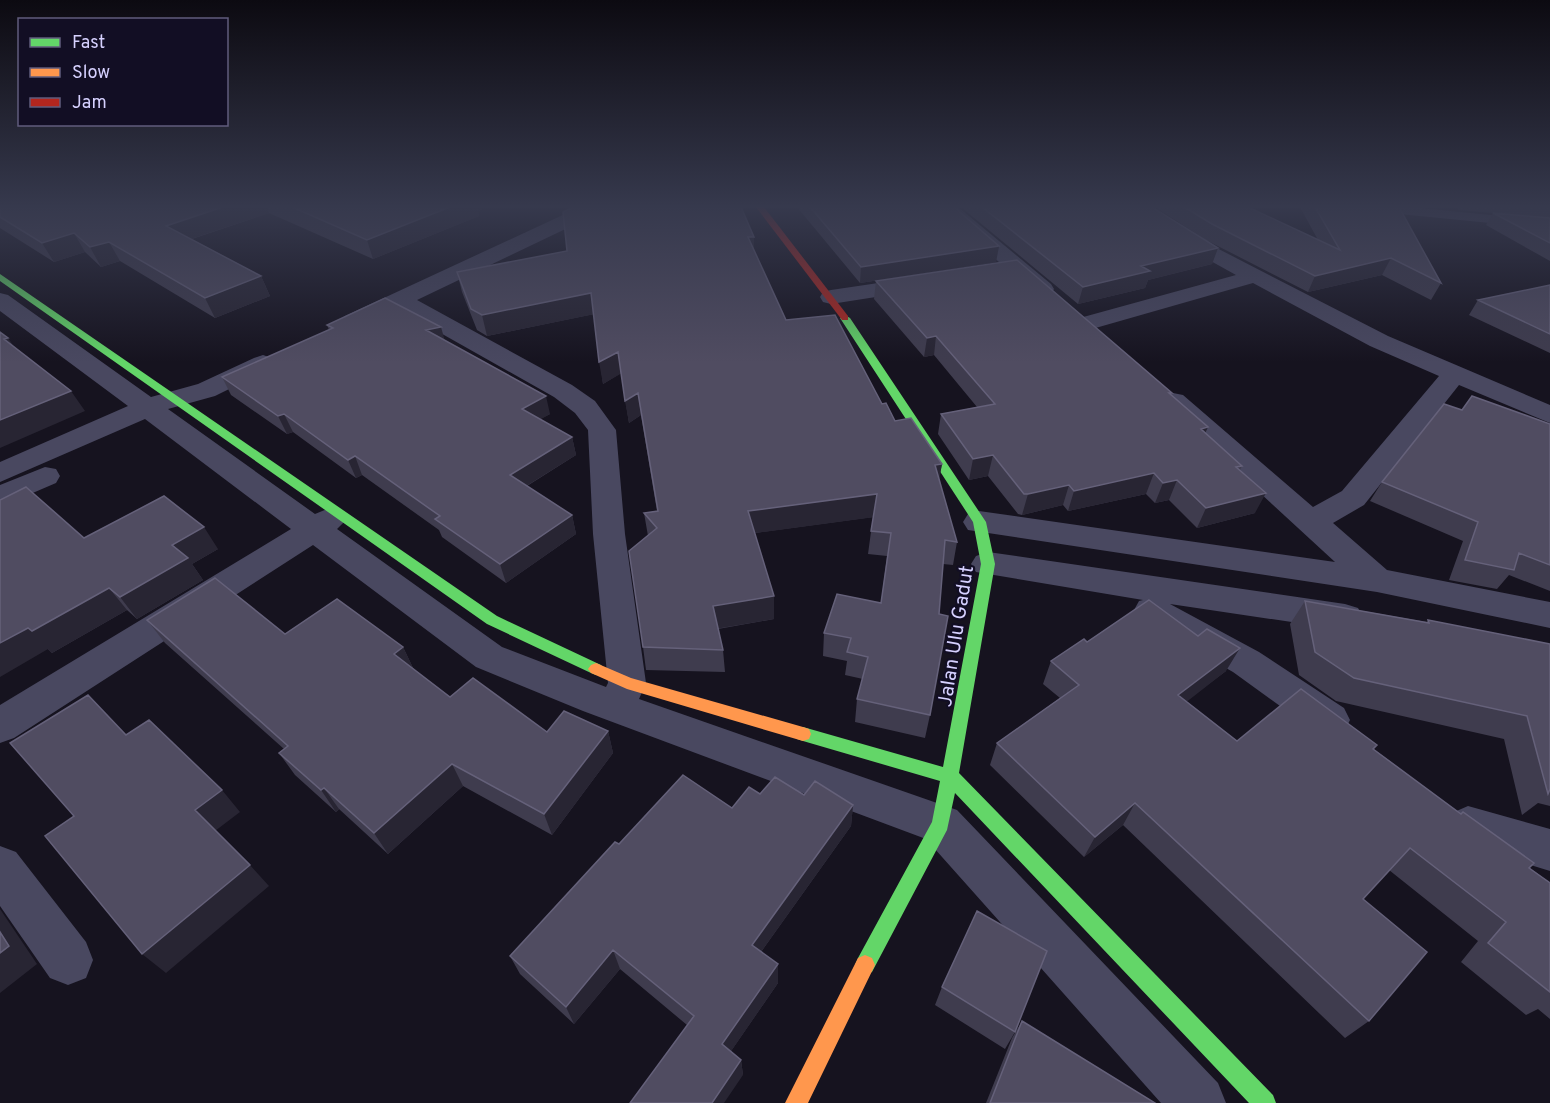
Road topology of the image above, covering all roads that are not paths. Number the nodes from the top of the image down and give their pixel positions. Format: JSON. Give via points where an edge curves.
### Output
{"nodes":[{"id":1,"x":487,"y":258,"type":"edge"},
{"id":2,"x":801,"y":258,"type":"edge"},
{"id":3,"x":996,"y":258,"type":"edge"},
{"id":4,"x":1222,"y":258,"type":"edge"},
{"id":5,"x":1255,"y":276,"type":"junction"},
{"id":6,"x":0,"y":278,"type":"edge"},
{"id":7,"x":937,"y":281,"type":"edge"},
{"id":8,"x":831,"y":297,"type":"junction"},
{"id":9,"x":0,"y":300,"type":"edge"},
{"id":10,"x":399,"y":300,"type":"junction"},
{"id":11,"x":1071,"y":312,"type":"junction"},
{"id":12,"x":335,"y":330,"type":"edge"},
{"id":13,"x":1110,"y":347,"type":"edge"},
{"id":14,"x":281,"y":355,"type":"edge"},
{"id":15,"x":1455,"y":373,"type":"junction"},
{"id":16,"x":1154,"y":385,"type":"edge"},
{"id":17,"x":176,"y":404,"type":"junction"},
{"id":18,"x":1550,"y":415,"type":"edge"},
{"id":19,"x":0,"y":473,"type":"edge"},
{"id":20,"x":0,"y":497,"type":"edge"},
{"id":21,"x":327,"y":521,"type":"junction"},
{"id":22,"x":979,"y":522,"type":"junction"},
{"id":23,"x":1311,"y":522,"type":"junction"},
{"id":24,"x":988,"y":564,"type":"junction"},
{"id":25,"x":1090,"y":579,"type":"junction"},
{"id":26,"x":1377,"y":580,"type":"junction"},
{"id":27,"x":1550,"y":615,"type":"edge"},
{"id":28,"x":1375,"y":621,"type":"edge"},
{"id":29,"x":622,"y":695,"type":"junction"},
{"id":30,"x":0,"y":726,"type":"edge"},
{"id":31,"x":1362,"y":744,"type":"edge"},
{"id":32,"x":951,"y":777,"type":"junction"},
{"id":33,"x":941,"y":824,"type":"junction"},
{"id":34,"x":1550,"y":850,"type":"edge"},
{"id":35,"x":0,"y":868,"type":"edge"},
{"id":36,"x":1550,"y":885,"type":"edge"},
{"id":37,"x":68,"y":960,"type":"dead end"},
{"id":38,"x":796,"y":1103,"type":"edge"},
{"id":39,"x":1198,"y":1103,"type":"edge"},
{"id":40,"x":1265,"y":1103,"type":"edge"}],
"edges":[{"from":1,"to":10,"type":"street"},
{"from":2,"to":8,"type":"street","name":"Jalan Ulu Gadut"},
{"from":3,"to":11,"type":"street"},
{"from":4,"to":5,"type":"street"},
{"from":5,"to":11,"type":"street"},
{"from":5,"to":15,"type":"street","via":[[1379,340]]},
{"from":6,"to":17,"type":"street"},
{"from":7,"to":8,"type":"street"},
{"from":8,"to":22,"type":"street","name":"Jalan Ulu Gadut"},
{"from":9,"to":17,"type":"street"},
{"from":10,"to":12,"type":"street"},
{"from":10,"to":29,"type":"street","via":[[563,391],[585,407],[602,430]]},
{"from":11,"to":13,"type":"street"},
{"from":14,"to":17,"type":"street"},
{"from":15,"to":18,"type":"street"},
{"from":15,"to":23,"type":"street","via":[[1353,498]]},
{"from":16,"to":23,"type":"street"},
{"from":17,"to":19,"type":"street"},
{"from":17,"to":20,"type":"street"},
{"from":17,"to":21,"type":"street"},
{"from":21,"to":29,"type":"street","via":[[489,657]]},
{"from":21,"to":30,"type":"street"},
{"from":22,"to":24,"type":"street","name":"Jalan Ulu Gadut"},
{"from":22,"to":26,"type":"street"},
{"from":23,"to":26,"type":"street"},
{"from":24,"to":25,"type":"street"},
{"from":24,"to":32,"type":"street","name":"Jalan Ulu Gadut"},
{"from":25,"to":28,"type":"street"},
{"from":25,"to":31,"type":"street","via":[[1246,662]]},
{"from":26,"to":27,"type":"street"},
{"from":29,"to":32,"type":"street"},
{"from":29,"to":33,"type":"street"},
{"from":32,"to":33,"type":"street","name":"Jalan Ulu Gadut"},
{"from":32,"to":40,"type":"street"},
{"from":33,"to":38,"type":"street","name":"Jalan Ulu Gadut"},
{"from":33,"to":39,"type":"street"},
{"from":34,"to":36,"type":"street","via":[[1455,817]]},
{"from":35,"to":37,"type":"street"}]}
